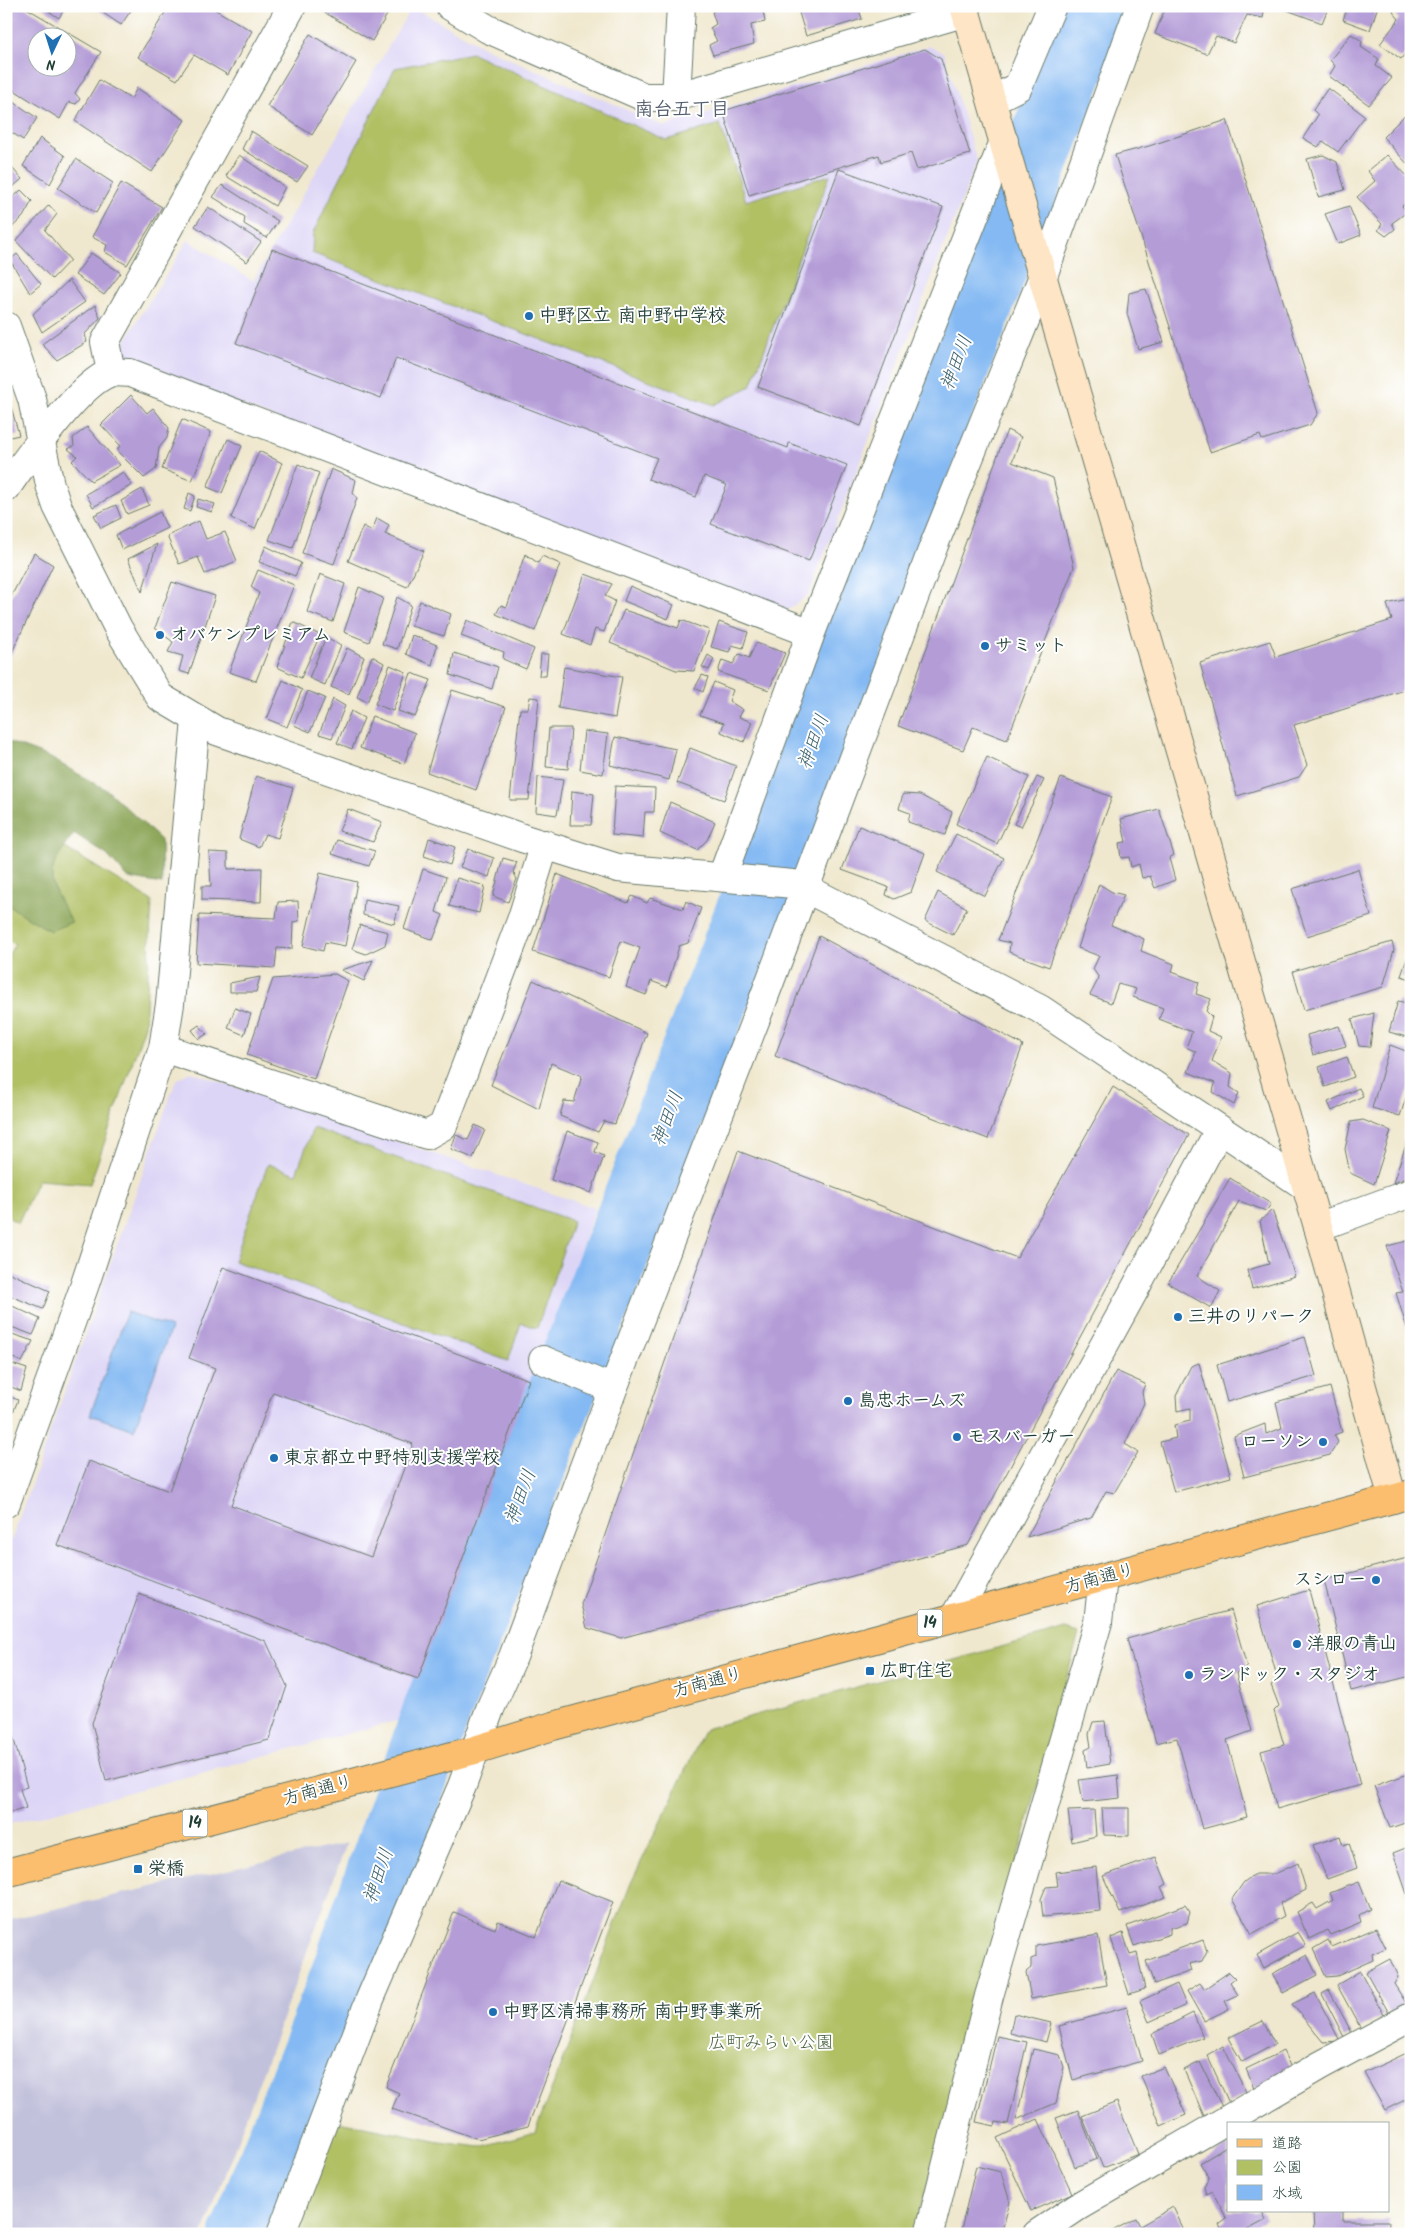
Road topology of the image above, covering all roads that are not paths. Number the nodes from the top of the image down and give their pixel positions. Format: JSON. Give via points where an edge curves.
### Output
{"nodes":[{"id":1,"x":450,"y":6,"type":"edge"},
{"id":2,"x":681,"y":6,"type":"edge"},
{"id":3,"x":1052,"y":6,"type":"edge"},
{"id":4,"x":1140,"y":6,"type":"edge"},
{"id":5,"x":289,"y":7,"type":"edge"},
{"id":6,"x":965,"y":9,"type":"edge"},
{"id":7,"x":676,"y":98,"type":"junction"},
{"id":8,"x":992,"y":100,"type":"junction"},
{"id":9,"x":1006,"y":149,"type":"junction"},
{"id":10,"x":1040,"y":263,"type":"junction"},
{"id":11,"x":6,"y":326,"type":"edge"},
{"id":12,"x":111,"y":372,"type":"junction"},
{"id":13,"x":41,"y":439,"type":"junction"},
{"id":14,"x":6,"y":488,"type":"edge"},
{"id":15,"x":811,"y":632,"type":"junction"},
{"id":16,"x":196,"y":720,"type":"junction"},
{"id":17,"x":545,"y":844,"type":"junction"},
{"id":18,"x":728,"y":878,"type":"junction"},
{"id":19,"x":799,"y":886,"type":"junction"},
{"id":20,"x":163,"y":1048,"type":"junction"},
{"id":21,"x":1219,"y":1130,"type":"junction"},
{"id":22,"x":1305,"y":1186,"type":"junction"},
{"id":23,"x":1411,"y":1193,"type":"edge"},
{"id":24,"x":1318,"y":1227,"type":"junction"},
{"id":25,"x":543,"y":1360,"type":"dead end"},
{"id":26,"x":604,"y":1385,"type":"junction"},
{"id":27,"x":1402,"y":1497,"type":"edge"},
{"id":28,"x":6,"y":1504,"type":"edge"},
{"id":29,"x":1103,"y":1578,"type":"junction"},
{"id":30,"x":955,"y":1616,"type":"junction"},
{"id":31,"x":463,"y":1753,"type":"junction"},
{"id":32,"x":6,"y":1873,"type":"edge"},
{"id":33,"x":1411,"y":2017,"type":"edge"},
{"id":34,"x":281,"y":2234,"type":"edge"},
{"id":35,"x":929,"y":2234,"type":"edge"},
{"id":36,"x":1037,"y":2234,"type":"edge"}],
"edges":[{"from":1,"to":7,"type":"street","via":[[488,29],[644,97]]},
{"from":2,"to":7,"type":"street"},
{"from":3,"to":8,"type":"street","via":[[1018,87]]},
{"from":4,"to":10,"type":"street"},
{"from":5,"to":12,"type":"street","via":[[105,342]]},
{"from":6,"to":7,"type":"street"},
{"from":6,"to":8,"type":"street"},
{"from":8,"to":9,"type":"street"},
{"from":9,"to":10,"type":"street"},
{"from":9,"to":15,"type":"street"},
{"from":10,"to":19,"type":"street","via":[[934,545]]},
{"from":10,"to":22,"type":"street"},
{"from":11,"to":13,"type":"street","via":[[32,399]]},
{"from":12,"to":13,"type":"street","via":[[97,380]]},
{"from":12,"to":15,"type":"street","via":[[130,373]]},
{"from":13,"to":14,"type":"street"},
{"from":13,"to":16,"type":"street","via":[[57,506],[118,628],[160,697]]},
{"from":15,"to":18,"type":"street"},
{"from":16,"to":17,"type":"street","via":[[217,731]]},
{"from":16,"to":20,"type":"street","via":[[170,1004]]},
{"from":17,"to":18,"type":"street","via":[[618,868]]},
{"from":17,"to":20,"type":"street","via":[[522,918],[443,1126],[427,1135]]},
{"from":18,"to":19,"type":"street"},
{"from":19,"to":21,"type":"street","via":[[1040,1008]]},
{"from":19,"to":26,"type":"street"},
{"from":20,"to":28,"type":"street","via":[[84,1287]]},
{"from":21,"to":22,"type":"street"},
{"from":21,"to":30,"type":"street"},
{"from":22,"to":24,"type":"street"},
{"from":23,"to":24,"type":"street"},
{"from":24,"to":27,"type":"street"},
{"from":25,"to":26,"type":"street"},
{"from":26,"to":31,"type":"street","via":[[513,1657],[490,1709]]},
{"from":27,"to":29,"type":"main road","name":"方南通り","number":"14"},
{"from":29,"to":30,"type":"main road","name":"方南通り","number":"14"},
{"from":29,"to":35,"type":"street","via":[[1098,1622],[989,1996]]},
{"from":30,"to":31,"type":"main road","name":"方南通り","number":"14"},
{"from":31,"to":32,"type":"main road","name":"方南通り","number":"14"},
{"from":31,"to":34,"type":"street","via":[[462,1786],[370,1999]]},
{"from":33,"to":36,"type":"street","via":[[1321,2065],[1076,2207]]}]}
